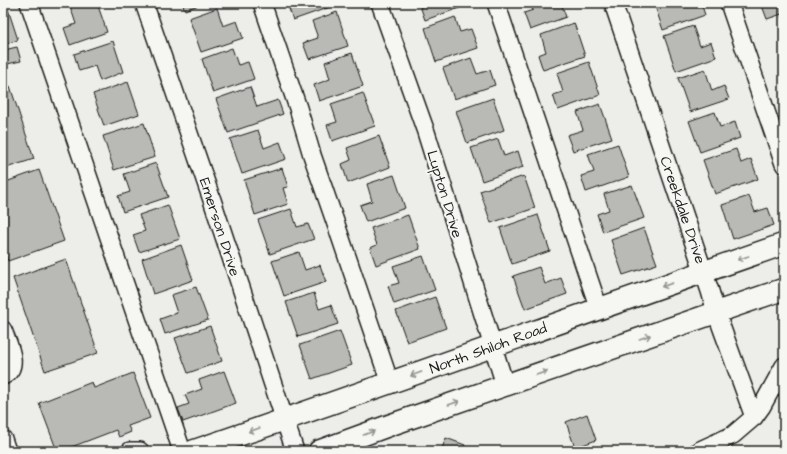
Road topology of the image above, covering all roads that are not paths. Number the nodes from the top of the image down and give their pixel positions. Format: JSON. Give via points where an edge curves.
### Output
{"nodes":[{"id":1,"x":29,"y":3,"type":"edge"},
{"id":2,"x":144,"y":3,"type":"edge"},
{"id":3,"x":262,"y":3,"type":"edge"},
{"id":4,"x":380,"y":3,"type":"edge"},
{"id":5,"x":496,"y":3,"type":"edge"},
{"id":6,"x":613,"y":3,"type":"edge"},
{"id":7,"x":729,"y":3,"type":"edge"},
{"id":8,"x":784,"y":164,"type":"edge"},
{"id":9,"x":784,"y":244,"type":"edge"},
{"id":10,"x":704,"y":272,"type":"junction"},
{"id":11,"x":784,"y":289,"type":"edge"},
{"id":12,"x":600,"y":308,"type":"junction"},
{"id":13,"x":716,"y":312,"type":"junction"},
{"id":14,"x":3,"y":330,"type":"edge"},
{"id":15,"x":492,"y":346,"type":"junction"},
{"id":16,"x":784,"y":366,"type":"edge"},
{"id":17,"x":3,"y":376,"type":"edge"},
{"id":18,"x":390,"y":383,"type":"junction"},
{"id":19,"x":506,"y":385,"type":"junction"},
{"id":20,"x":754,"y":417,"type":"junction"},
{"id":21,"x":285,"y":420,"type":"junction"},
{"id":22,"x":3,"y":439,"type":"edge"},
{"id":23,"x":7,"y":451,"type":"edge"},
{"id":24,"x":130,"y":451,"type":"edge"},
{"id":25,"x":140,"y":451,"type":"edge"},
{"id":26,"x":182,"y":451,"type":"edge"},
{"id":27,"x":193,"y":451,"type":"edge"},
{"id":28,"x":295,"y":451,"type":"edge"},
{"id":29,"x":319,"y":451,"type":"edge"},
{"id":30,"x":698,"y":451,"type":"edge"}],
"edges":[{"from":1,"to":26,"type":"street"},
{"from":2,"to":21,"type":"street","name":"Emerson Drive"},
{"from":3,"to":18,"type":"street"},
{"from":4,"to":15,"type":"street","name":"Lupton Drive","via":[[426,132]]},
{"from":5,"to":12,"type":"street"},
{"from":6,"to":10,"type":"street","name":"Creekdale Drive"},
{"from":7,"to":8,"type":"street"},
{"from":9,"to":10,"type":"main road","name":"North Shiloh Road","one_way":true},
{"from":10,"to":12,"type":"main road","name":"North Shiloh Road","one_way":true},
{"from":10,"to":13,"type":"street","name":"Creekdale Drive"},
{"from":11,"to":13,"type":"main road"},
{"from":12,"to":15,"type":"main road","name":"North Shiloh Road"},
{"from":19,"to":13,"type":"main road","one_way":true},
{"from":13,"to":20,"type":"street","name":"Creekdale Drive"},
{"from":14,"to":17,"type":"street","via":[[13,360],[12,369]]},
{"from":15,"to":18,"type":"main road","name":"North Shiloh Road","one_way":true},
{"from":15,"to":19,"type":"street","name":"Lupton Drive"},
{"from":16,"to":20,"type":"street"},
{"from":18,"to":21,"type":"main road","name":"North Shiloh Road"},
{"from":29,"to":19,"type":"main road","one_way":true},
{"from":20,"to":30,"type":"street","via":[[733,435]]},
{"from":21,"to":27,"type":"main road","name":"North Shiloh Road","one_way":true},
{"from":21,"to":28,"type":"street","name":"Emerson Drive"},
{"from":22,"to":23,"type":"street"},
{"from":24,"to":25,"type":"street"}]}
